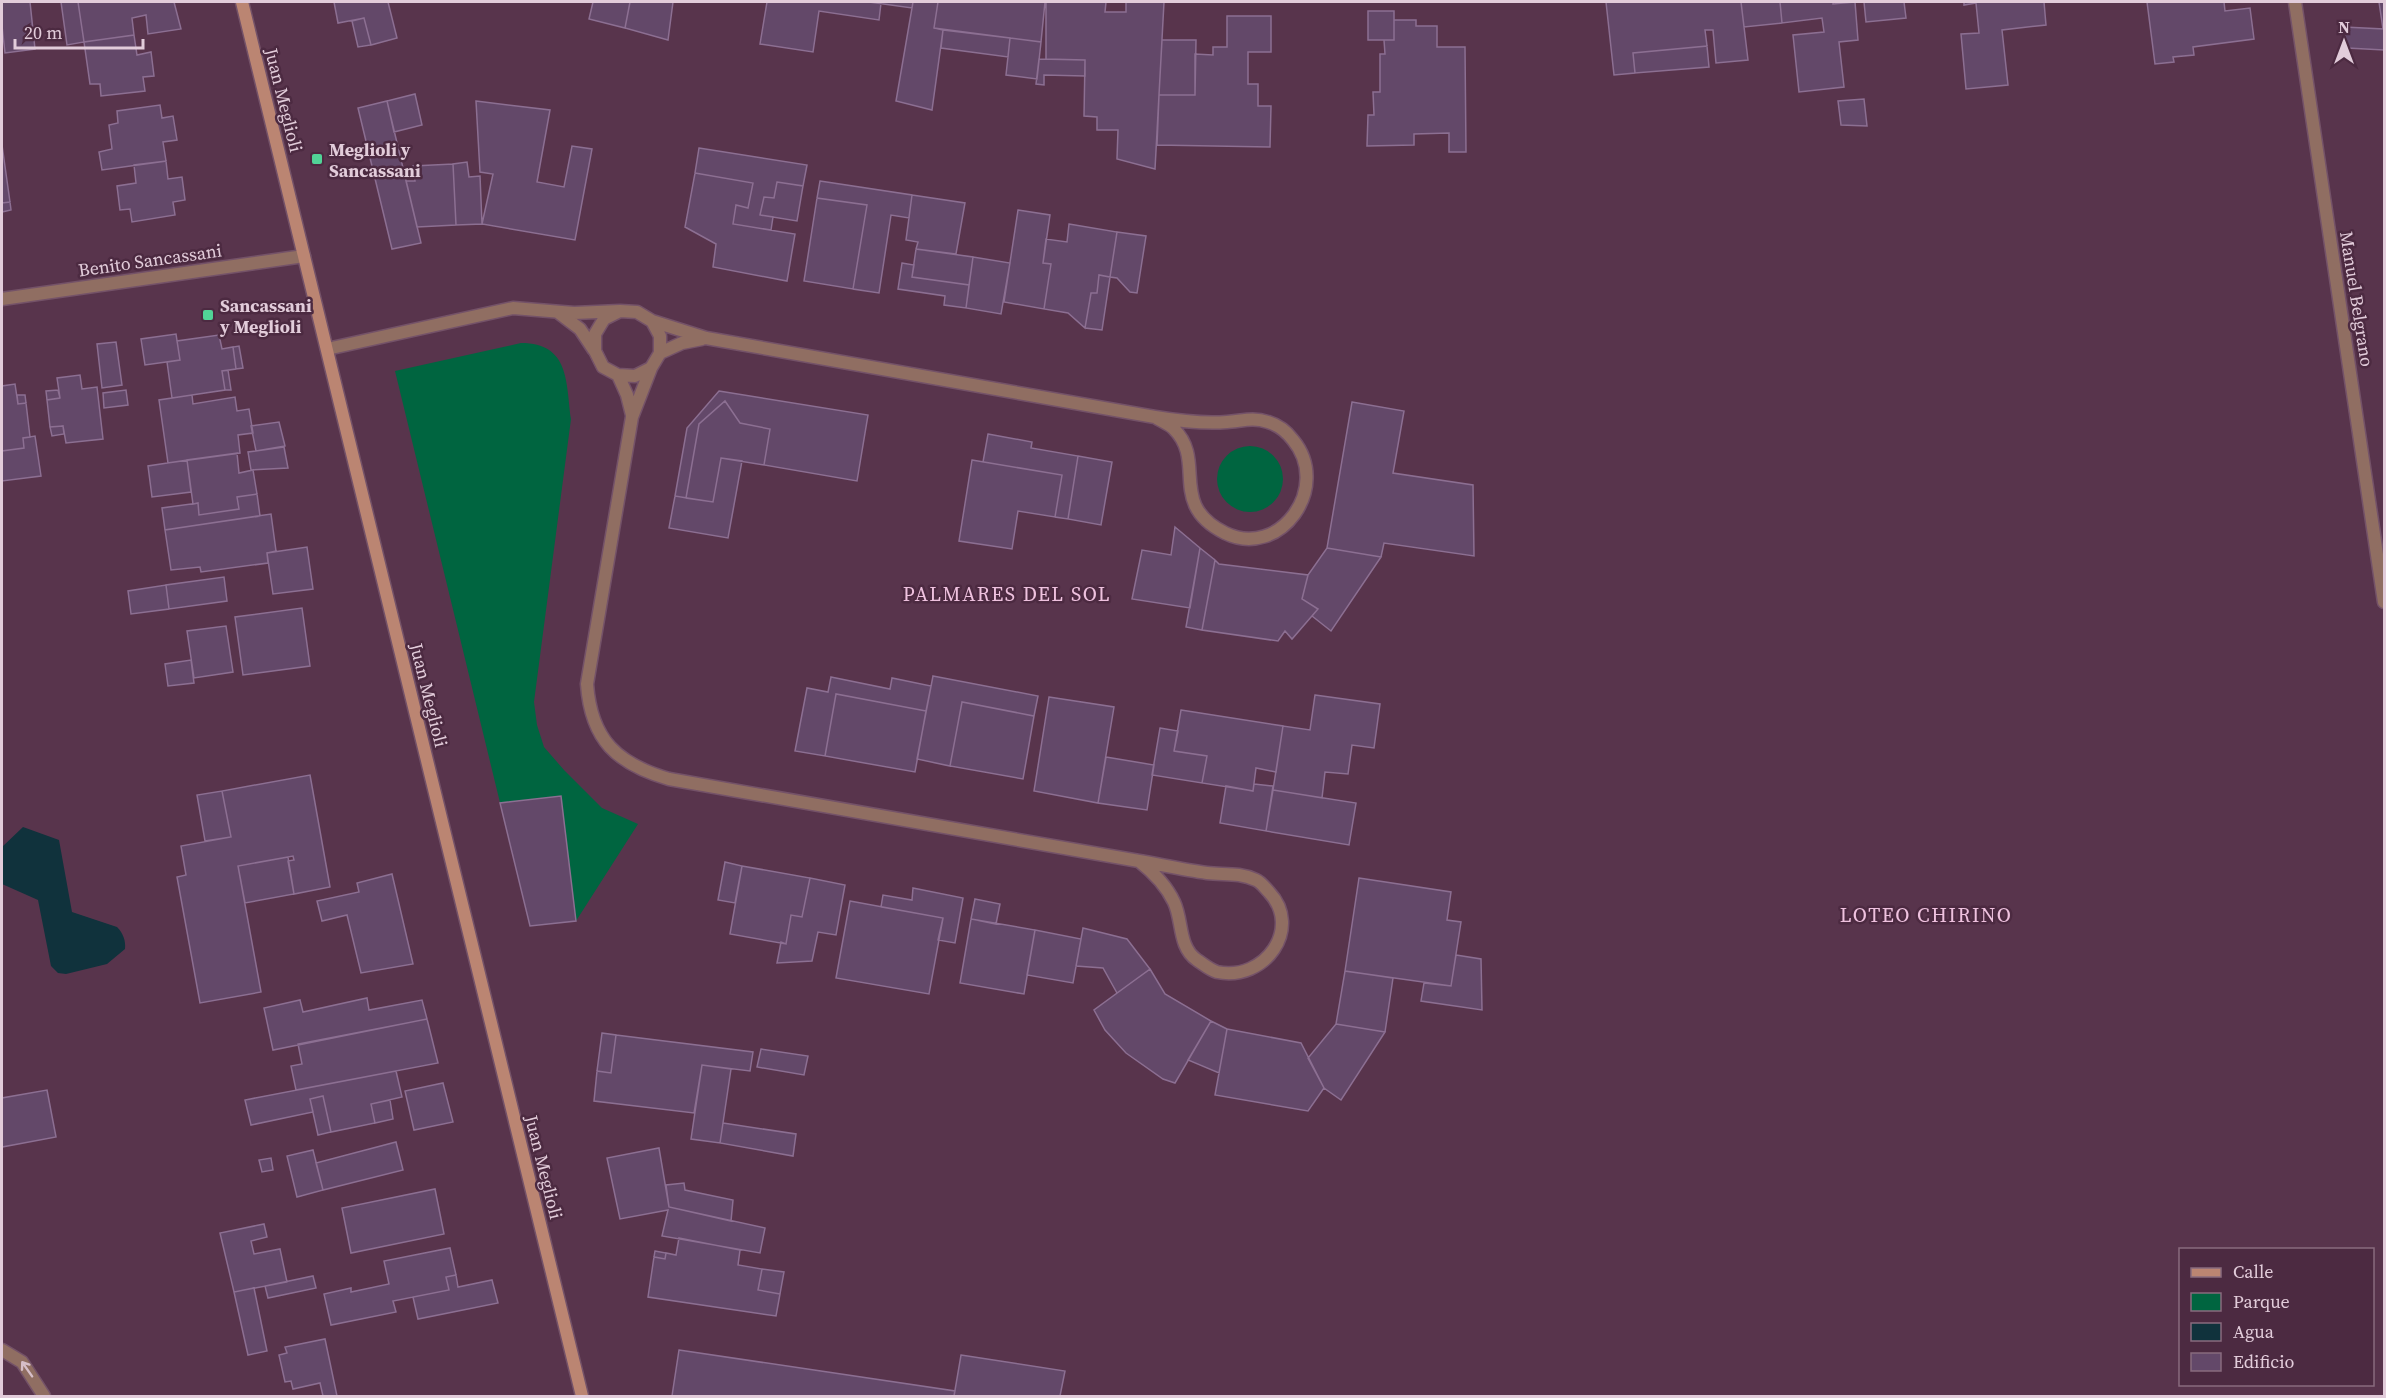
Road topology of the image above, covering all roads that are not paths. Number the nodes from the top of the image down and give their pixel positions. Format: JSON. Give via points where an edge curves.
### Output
{"nodes":[{"id":1,"x":242,"y":2,"type":"edge"},
{"id":2,"x":2295,"y":2,"type":"edge"},
{"id":3,"x":304,"y":256,"type":"junction"},
{"id":4,"x":2,"y":299,"type":"edge"},
{"id":5,"x":620,"y":311,"type":"junction"},
{"id":6,"x":558,"y":312,"type":"junction"},
{"id":7,"x":652,"y":321,"type":"junction"},
{"id":8,"x":706,"y":338,"type":"junction"},
{"id":9,"x":327,"y":349,"type":"junction"},
{"id":10,"x":595,"y":351,"type":"junction"},
{"id":11,"x":660,"y":353,"type":"junction"},
{"id":12,"x":651,"y":368,"type":"junction"},
{"id":13,"x":618,"y":375,"type":"junction"},
{"id":14,"x":632,"y":417,"type":"junction"},
{"id":15,"x":1155,"y":417,"type":"junction"},
{"id":16,"x":2385,"y":602,"type":"edge"},
{"id":17,"x":1139,"y":861,"type":"junction"},
{"id":18,"x":2,"y":1350,"type":"edge"},
{"id":19,"x":44,"y":1396,"type":"edge"},
{"id":20,"x":582,"y":1396,"type":"edge"}],
"edges":[{"from":1,"to":3,"type":"main road","name":"Juan Meglioli"},
{"from":2,"to":16,"type":"street","name":"Manuel Belgrano"},
{"from":3,"to":4,"type":"street","name":"Benito Sancassani"},
{"from":3,"to":9,"type":"main road","name":"Juan Meglioli"},
{"from":5,"to":6,"type":"street"},
{"from":5,"to":7,"type":"street","via":[[637,312]]},
{"from":5,"to":10,"type":"street","via":[[604,320],[595,334]]},
{"from":6,"to":9,"type":"street","via":[[531,308],[495,310]]},
{"from":6,"to":10,"type":"street","via":[[580,329]]},
{"from":7,"to":8,"type":"street"},
{"from":7,"to":11,"type":"street","via":[[660,336]]},
{"from":8,"to":11,"type":"street"},
{"from":8,"to":15,"type":"street"},
{"from":9,"to":20,"type":"main road","name":"Juan Meglioli"},
{"from":10,"to":13,"type":"street","via":[[603,367]]},
{"from":11,"to":12,"type":"street"},
{"from":12,"to":13,"type":"street","via":[[635,376]]},
{"from":12,"to":14,"type":"street"},
{"from":13,"to":14,"type":"street"},
{"from":14,"to":17,"type":"street","via":[[587,684],[589,707],[597,729],[626,763],[669,779]]},
{"from":15,"to":15,"type":"street","via":[[1174,428],[1186,446],[1189,488],[1196,507],[1209,524],[1227,534],[1257,537],[1286,524],[1300,509],[1307,490],[1307,468],[1300,449],[1287,433],[1269,422],[1249,419],[1185,422]]},
{"from":17,"to":17,"type":"street","via":[[1208,873],[1236,873],[1259,881],[1275,898],[1282,922],[1277,946],[1261,964],[1239,974],[1214,971],[1194,958],[1182,937],[1174,902],[1153,872]]},
{"from":19,"to":18,"type":"street","one_way":true,"via":[[22,1362]]}]}
